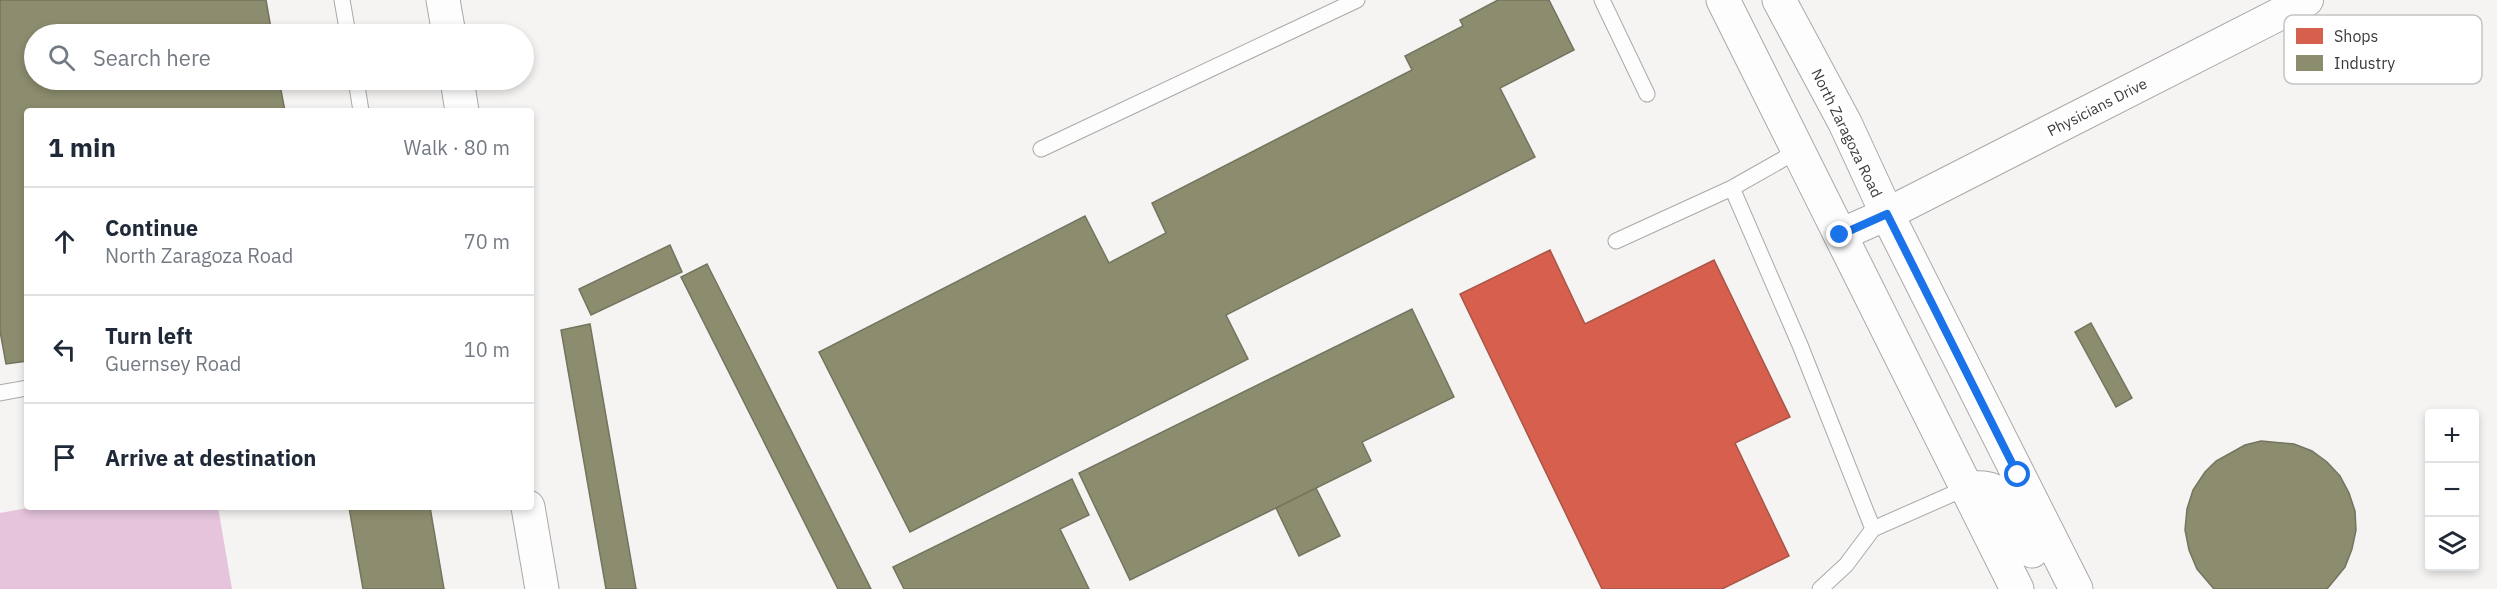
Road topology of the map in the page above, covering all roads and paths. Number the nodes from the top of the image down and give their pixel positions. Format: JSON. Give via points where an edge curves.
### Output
{"nodes":[{"id":1,"x":342,"y":0,"type":"edge"},
{"id":2,"x":444,"y":0,"type":"edge"},
{"id":3,"x":1357,"y":0,"type":"edge"},
{"id":4,"x":1602,"y":0,"type":"edge"},
{"id":5,"x":1723,"y":0,"type":"edge"},
{"id":6,"x":1779,"y":0,"type":"edge"},
{"id":7,"x":2307,"y":0,"type":"edge"},
{"id":8,"x":346,"y":24,"type":"edge"},
{"id":9,"x":448,"y":24,"type":"edge"},
{"id":10,"x":358,"y":90,"type":"edge"},
{"id":11,"x":459,"y":90,"type":"edge"},
{"id":12,"x":1647,"y":94,"type":"dead end"},
{"id":13,"x":361,"y":108,"type":"edge"},
{"id":14,"x":462,"y":108,"type":"edge"},
{"id":15,"x":1041,"y":149,"type":"dead end"},
{"id":16,"x":1799,"y":150,"type":"junction"},
{"id":17,"x":1732,"y":188,"type":"junction"},
{"id":18,"x":1887,"y":214,"type":"junction"},
{"id":19,"x":1840,"y":235,"type":"junction"},
{"id":20,"x":1616,"y":241,"type":"dead end"},
{"id":21,"x":24,"y":389,"type":"edge"},
{"id":22,"x":0,"y":393,"type":"edge"},
{"id":23,"x":1966,"y":488,"type":"junction"},
{"id":24,"x":529,"y":510,"type":"edge"},
{"id":25,"x":1873,"y":529,"type":"junction"},
{"id":26,"x":542,"y":589,"type":"edge"},
{"id":27,"x":1820,"y":589,"type":"edge"},
{"id":28,"x":2017,"y":589,"type":"edge"},
{"id":29,"x":2053,"y":589,"type":"edge"},
{"id":30,"x":2076,"y":589,"type":"edge"}],
"edges":[{"from":1,"to":8,"type":"lane"},
{"from":2,"to":9,"type":"main road"},
{"from":3,"to":15,"type":"lane"},
{"from":4,"to":12,"type":"lane"},
{"from":5,"to":16,"type":"main road"},
{"from":6,"to":18,"type":"main road","name":"North Zaragoza Road","via":[[1845,123]]},
{"from":7,"to":18,"type":"street","name":"Physicians Drive"},
{"from":10,"to":13,"type":"lane"},
{"from":11,"to":14,"type":"main road"},
{"from":16,"to":17,"type":"lane"},
{"from":16,"to":19,"type":"main road"},
{"from":17,"to":20,"type":"lane"},
{"from":17,"to":25,"type":"lane"},
{"from":18,"to":19,"type":"street","name":"Physicians Drive"},
{"from":18,"to":30,"type":"main road","name":"North Zaragoza Road"},
{"from":19,"to":23,"type":"main road"},
{"from":21,"to":22,"type":"lane"},
{"from":23,"to":25,"type":"lane"},
{"from":23,"to":28,"type":"main road"},
{"from":23,"to":29,"type":"main road","via":[[1996,491]]},
{"from":24,"to":26,"type":"main road"},
{"from":25,"to":27,"type":"lane","via":[[1846,565]]}]}
